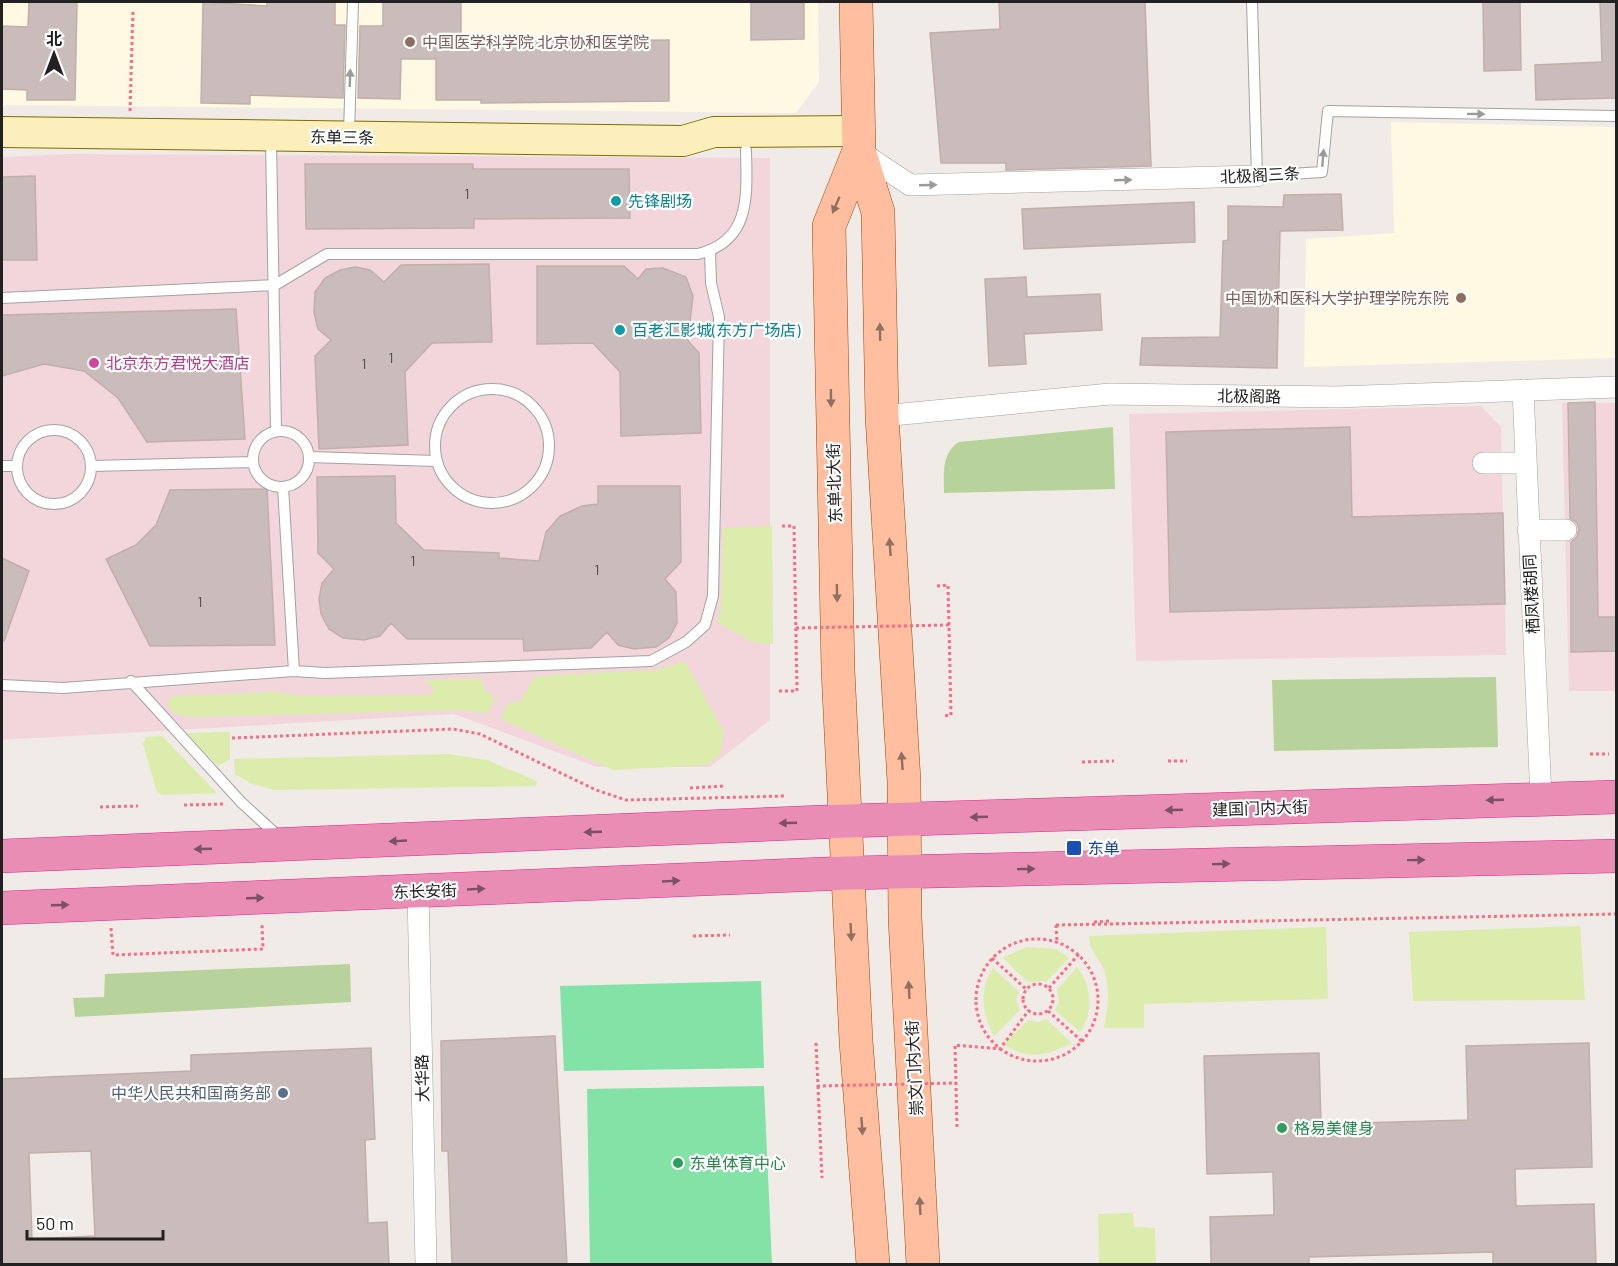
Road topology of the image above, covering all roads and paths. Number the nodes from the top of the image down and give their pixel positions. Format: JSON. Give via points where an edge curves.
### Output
{"nodes":[{"id":1,"x":353,"y":2,"type":"edge"},
{"id":2,"x":856,"y":2,"type":"edge"},
{"id":3,"x":1252,"y":2,"type":"edge"},
{"id":4,"x":133,"y":9,"type":"dead end"},
{"id":5,"x":1617,"y":116,"type":"edge"},
{"id":6,"x":2,"y":132,"type":"edge"},
{"id":7,"x":129,"y":134,"type":"junction"},
{"id":8,"x":271,"y":135,"type":"junction"},
{"id":9,"x":349,"y":137,"type":"junction"},
{"id":10,"x":683,"y":141,"type":"junction"},
{"id":11,"x":859,"y":141,"type":"junction"},
{"id":12,"x":746,"y":150,"type":"junction"},
{"id":13,"x":1257,"y":176,"type":"junction"},
{"id":14,"x":710,"y":251,"type":"junction"},
{"id":15,"x":275,"y":285,"type":"junction"},
{"id":16,"x":2,"y":297,"type":"edge"},
{"id":17,"x":1617,"y":387,"type":"edge"},
{"id":18,"x":1523,"y":390,"type":"junction"},
{"id":19,"x":882,"y":416,"type":"junction"},
{"id":20,"x":276,"y":431,"type":"junction"},
{"id":21,"x":310,"y":456,"type":"junction"},
{"id":22,"x":436,"y":461,"type":"junction"},
{"id":23,"x":253,"y":462,"type":"junction"},
{"id":24,"x":1483,"y":463,"type":"dead end"},
{"id":25,"x":1525,"y":463,"type":"junction"},
{"id":26,"x":2,"y":466,"type":"edge"},
{"id":27,"x":16,"y":466,"type":"junction"},
{"id":28,"x":91,"y":466,"type":"junction"},
{"id":29,"x":283,"y":487,"type":"junction"},
{"id":30,"x":782,"y":526,"type":"dead end"},
{"id":31,"x":1528,"y":530,"type":"junction"},
{"id":32,"x":1566,"y":530,"type":"dead end"},
{"id":33,"x":937,"y":586,"type":"dead end"},
{"id":34,"x":949,"y":625,"type":"junction"},
{"id":35,"x":796,"y":628,"type":"junction"},
{"id":36,"x":294,"y":671,"type":"junction"},
{"id":37,"x":130,"y":681,"type":"junction"},
{"id":38,"x":2,"y":685,"type":"edge"},
{"id":39,"x":779,"y":691,"type":"dead end"},
{"id":40,"x":943,"y":716,"type":"dead end"},
{"id":41,"x":232,"y":738,"type":"dead end"},
{"id":42,"x":1590,"y":754,"type":"dead end"},
{"id":43,"x":1609,"y":754,"type":"dead end"},
{"id":44,"x":1114,"y":761,"type":"dead end"},
{"id":45,"x":1168,"y":761,"type":"dead end"},
{"id":46,"x":1187,"y":761,"type":"dead end"},
{"id":47,"x":1082,"y":762,"type":"dead end"},
{"id":48,"x":724,"y":786,"type":"dead end"},
{"id":49,"x":690,"y":788,"type":"dead end"},
{"id":50,"x":788,"y":796,"type":"dead end"},
{"id":51,"x":1617,"y":797,"type":"edge"},
{"id":52,"x":1541,"y":798,"type":"junction"},
{"id":53,"x":184,"y":805,"type":"dead end"},
{"id":54,"x":221,"y":805,"type":"dead end"},
{"id":55,"x":138,"y":806,"type":"dead end"},
{"id":56,"x":100,"y":807,"type":"dead end"},
{"id":57,"x":904,"y":820,"type":"junction"},
{"id":58,"x":846,"y":821,"type":"junction"},
{"id":59,"x":289,"y":846,"type":"junction"},
{"id":60,"x":2,"y":856,"type":"edge"},
{"id":61,"x":1617,"y":856,"type":"edge"},
{"id":62,"x":905,"y":872,"type":"junction"},
{"id":63,"x":848,"y":873,"type":"junction"},
{"id":64,"x":418,"y":892,"type":"junction"},
{"id":65,"x":2,"y":908,"type":"edge"},
{"id":66,"x":1617,"y":914,"type":"edge"},
{"id":67,"x":1110,"y":921,"type":"dead end"},
{"id":68,"x":1056,"y":925,"type":"junction"},
{"id":69,"x":730,"y":935,"type":"dead end"},
{"id":70,"x":693,"y":936,"type":"dead end"},
{"id":71,"x":1057,"y":942,"type":"junction"},
{"id":72,"x":263,"y":950,"type":"dead end"},
{"id":73,"x":1079,"y":954,"type":"junction"},
{"id":74,"x":113,"y":955,"type":"dead end"},
{"id":75,"x":992,"y":958,"type":"junction"},
{"id":76,"x":1049,"y":988,"type":"junction"},
{"id":77,"x":1027,"y":990,"type":"junction"},
{"id":78,"x":1029,"y":1010,"type":"junction"},
{"id":79,"x":1047,"y":1011,"type":"junction"},
{"id":80,"x":1083,"y":1042,"type":"junction"},
{"id":81,"x":816,"y":1044,"type":"dead end"},
{"id":82,"x":1000,"y":1049,"type":"junction"},
{"id":83,"x":956,"y":1083,"type":"junction"},
{"id":84,"x":818,"y":1086,"type":"junction"},
{"id":85,"x":957,"y":1128,"type":"dead end"},
{"id":86,"x":822,"y":1178,"type":"dead end"},
{"id":87,"x":426,"y":1264,"type":"edge"},
{"id":88,"x":873,"y":1264,"type":"edge"},
{"id":89,"x":923,"y":1264,"type":"edge"}],
"edges":[{"from":9,"to":1,"type":"lane","one_way":true},
{"from":2,"to":11,"type":"main road","name":"东单北大街"},
{"from":3,"to":13,"type":"lane"},
{"from":4,"to":7,"type":"path"},
{"from":13,"to":5,"type":"lane","name":"北极阁三条","one_way":true,"via":[[1322,172],[1328,111]]},
{"from":6,"to":7,"type":"street","name":"东单三条"},
{"from":7,"to":8,"type":"street","name":"东单三条"},
{"from":8,"to":9,"type":"street","name":"东单三条"},
{"from":8,"to":15,"type":"lane"},
{"from":9,"to":10,"type":"street","name":"东单三条"},
{"from":10,"to":11,"type":"street","name":"东单三条","via":[[714,132]]},
{"from":10,"to":12,"type":"street","name":"东单三条","via":[[714,150]]},
{"from":11,"to":12,"type":"street","name":"东单三条"},
{"from":11,"to":13,"type":"street","name":"北极阁三条","one_way":true,"via":[[910,185]]},
{"from":19,"to":11,"type":"main road","name":"东单北大街","one_way":true,"via":[[878,212]]},
{"from":11,"to":58,"type":"main road","name":"东单北大街","one_way":true,"via":[[829,226],[838,669]]},
{"from":12,"to":14,"type":"lane","via":[[741,225],[729,240]]},
{"from":14,"to":15,"type":"lane","via":[[327,254]]},
{"from":14,"to":36,"type":"lane","via":[[711,283],[719,317],[713,597],[705,625],[686,642],[651,661]]},
{"from":15,"to":16,"type":"lane"},
{"from":15,"to":20,"type":"lane"},
{"from":17,"to":18,"type":"street","name":"北极阁路"},
{"from":18,"to":19,"type":"street","name":"北极阁路","via":[[1336,398],[1110,394]]},
{"from":18,"to":25,"type":"street","name":"栖凤楼胡同"},
{"from":57,"to":19,"type":"main road","name":"东单北大街","one_way":true},
{"from":20,"to":21,"type":"lane","via":[[295,434]]},
{"from":20,"to":23,"type":"lane","via":[[261,438]]},
{"from":21,"to":22,"type":"lane"},
{"from":21,"to":29,"type":"lane","via":[[304,475]]},
{"from":22,"to":22,"type":"lane","via":[[443,478],[456,492],[491,504],[509,501],[539,479],[550,444],[546,425],[536,408],[521,396],[502,389],[464,395],[438,423]]},
{"from":23,"to":28,"type":"lane"},
{"from":23,"to":29,"type":"lane","via":[[264,482]]},
{"from":24,"to":25,"type":"street"},
{"from":25,"to":31,"type":"street","name":"栖凤楼胡同"},
{"from":26,"to":27,"type":"lane"},
{"from":27,"to":28,"type":"lane","via":[[25,442],[41,432],[60,430],[82,442]]},
{"from":27,"to":28,"type":"lane","via":[[17,478],[26,493],[41,503],[53,505],[65,503],[85,489]]},
{"from":29,"to":36,"type":"lane"},
{"from":30,"to":35,"type":"path","via":[[794,526]]},
{"from":31,"to":32,"type":"street"},
{"from":31,"to":52,"type":"street","name":"栖凤楼胡同"},
{"from":33,"to":34,"type":"path","via":[[948,585]]},
{"from":34,"to":35,"type":"path","bridge":true},
{"from":34,"to":40,"type":"path","via":[[951,715]]},
{"from":35,"to":39,"type":"path","via":[[797,692]]},
{"from":36,"to":37,"type":"lane"},
{"from":37,"to":38,"type":"lane","via":[[63,688]]},
{"from":37,"to":59,"type":"lane","via":[[241,802]]},
{"from":41,"to":50,"type":"path","via":[[453,729],[480,734],[596,790],[626,800]]},
{"from":42,"to":43,"type":"path"},
{"from":44,"to":47,"type":"path"},
{"from":45,"to":46,"type":"path"},
{"from":48,"to":49,"type":"path"},
{"from":51,"to":52,"type":"highway","name":"建国门内大街"},
{"from":52,"to":57,"type":"highway","name":"建国门内大街","one_way":true},
{"from":53,"to":54,"type":"path"},
{"from":55,"to":56,"type":"path"},
{"from":57,"to":58,"type":"highway","name":"建国门内大街"},
{"from":57,"to":62,"type":"main road","name":"崇文门内大街"},
{"from":58,"to":59,"type":"highway","one_way":true},
{"from":58,"to":63,"type":"main road","name":"东单北大街"},
{"from":59,"to":60,"type":"highway","one_way":true},
{"from":62,"to":61,"type":"highway","one_way":true},
{"from":62,"to":63,"type":"highway","name":"东长安街"},
{"from":89,"to":62,"type":"main road","name":"崇文门内大街","one_way":true},
{"from":64,"to":63,"type":"highway","name":"东长安街","one_way":true},
{"from":63,"to":88,"type":"main road","one_way":true},
{"from":65,"to":64,"type":"highway","name":"东长安街","one_way":true},
{"from":64,"to":87,"type":"street","name":"大华路"},
{"from":66,"to":68,"type":"path"},
{"from":67,"to":68,"type":"path"},
{"from":68,"to":71,"type":"path"},
{"from":69,"to":70,"type":"path"},
{"from":71,"to":73,"type":"path"},
{"from":71,"to":75,"type":"path","via":[[1022,941]]},
{"from":72,"to":74,"type":"path"},
{"from":73,"to":76,"type":"path"},
{"from":73,"to":80,"type":"path","via":[[1098,987],[1096,1016]]},
{"from":75,"to":77,"type":"path"},
{"from":75,"to":82,"type":"path","via":[[982,972],[976,1005],[980,1022]]},
{"from":76,"to":77,"type":"path","via":[[1038,984]]},
{"from":76,"to":79,"type":"path","via":[[1053,998]]},
{"from":77,"to":78,"type":"path","via":[[1024,1002]]},
{"from":78,"to":79,"type":"path"},
{"from":78,"to":82,"type":"path"},
{"from":79,"to":80,"type":"path"},
{"from":80,"to":82,"type":"path","via":[[1052,1060],[1016,1058]]},
{"from":81,"to":84,"type":"path","bridge":true},
{"from":82,"to":83,"type":"path","via":[[955,1045]]},
{"from":83,"to":84,"type":"path","bridge":true},
{"from":83,"to":85,"type":"path"},
{"from":84,"to":86,"type":"path"}]}
